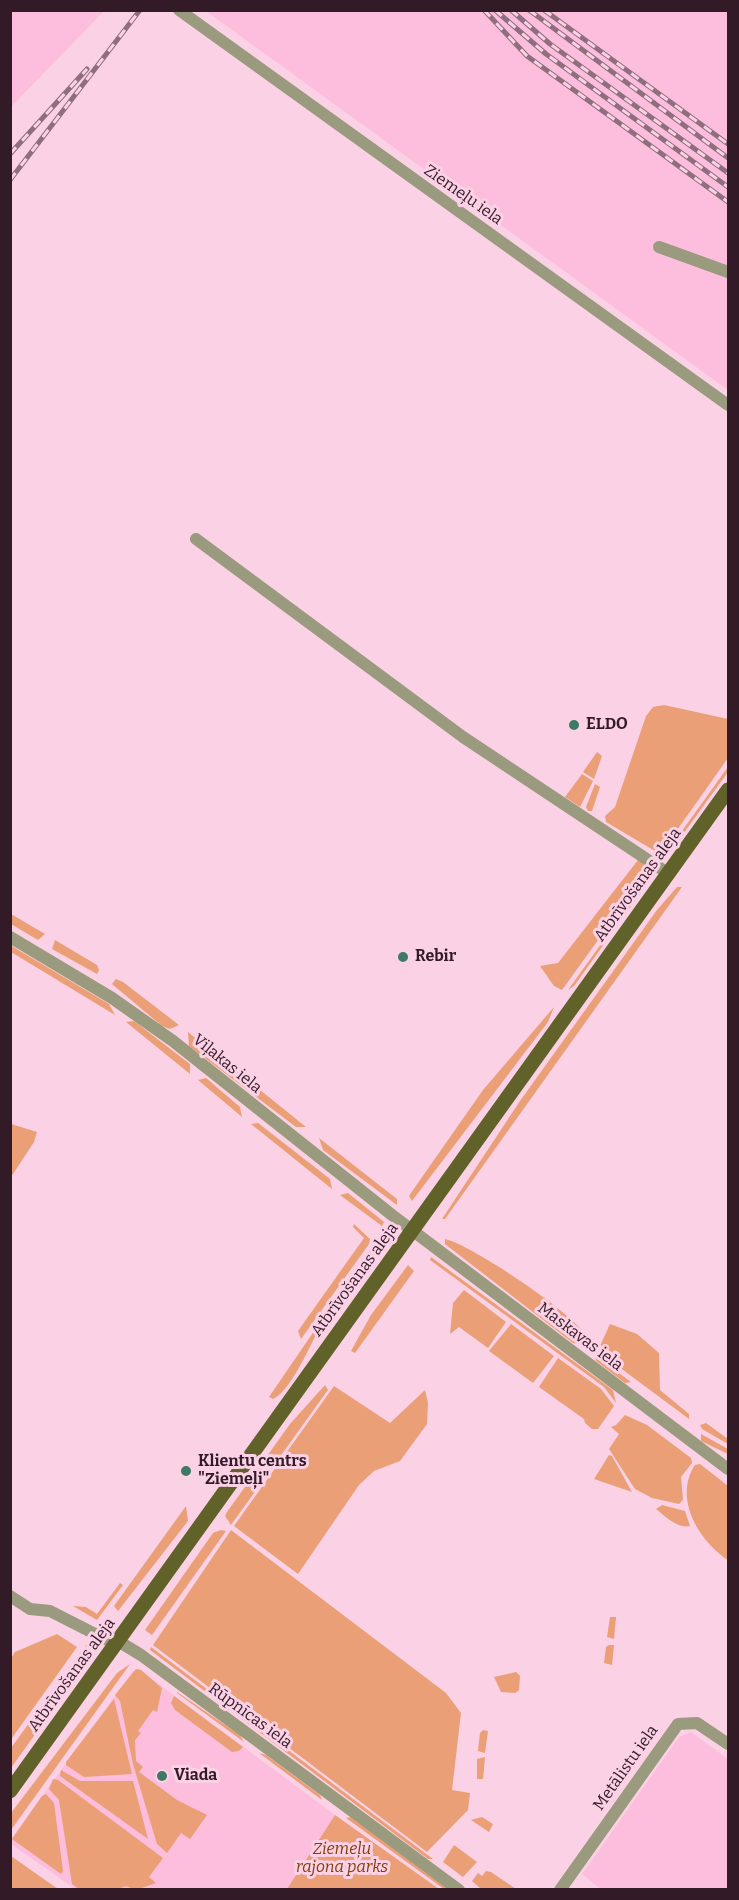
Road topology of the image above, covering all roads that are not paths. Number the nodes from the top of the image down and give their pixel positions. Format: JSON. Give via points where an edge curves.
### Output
{"nodes":[{"id":1,"x":179,"y":10,"type":"edge"},
{"id":2,"x":659,"y":247,"type":"dead end"},
{"id":3,"x":729,"y":272,"type":"edge"},
{"id":4,"x":729,"y":405,"type":"edge"},
{"id":5,"x":196,"y":538,"type":"dead end"},
{"id":6,"x":729,"y":790,"type":"edge"},
{"id":7,"x":669,"y":874,"type":"junction"},
{"id":8,"x":10,"y":937,"type":"edge"},
{"id":9,"x":413,"y":1230,"type":"junction"},
{"id":10,"x":729,"y":1469,"type":"edge"},
{"id":11,"x":10,"y":1596,"type":"edge"},
{"id":12,"x":118,"y":1641,"type":"junction"},
{"id":13,"x":729,"y":1744,"type":"edge"},
{"id":14,"x":10,"y":1791,"type":"edge"},
{"id":15,"x":459,"y":1890,"type":"edge"},
{"id":16,"x":560,"y":1890,"type":"edge"}],
"edges":[{"from":1,"to":4,"type":"street","name":"Ziemeļu iela"},
{"from":2,"to":3,"type":"street"},
{"from":5,"to":7,"type":"street","via":[[463,737]]},
{"from":6,"to":7,"type":"main road","name":"Atbrīvošanas aleja"},
{"from":7,"to":9,"type":"main road","name":"Atbrīvošanas aleja"},
{"from":8,"to":9,"type":"street","name":"Viļakas iela","via":[[112,998],[164,1035]]},
{"from":9,"to":10,"type":"street","name":"Maskavas iela"},
{"from":9,"to":12,"type":"main road","name":"Atbrīvošanas aleja"},
{"from":11,"to":12,"type":"street","name":"Rūpnīcas iela","via":[[30,1609],[50,1611],[105,1640]]},
{"from":12,"to":14,"type":"main road","name":"Atbrīvošanas aleja"},
{"from":12,"to":15,"type":"street","name":"Rūpnīcas iela"},
{"from":13,"to":16,"type":"street","name":"Metālistu iela","via":[[697,1723],[678,1724]]}]}
